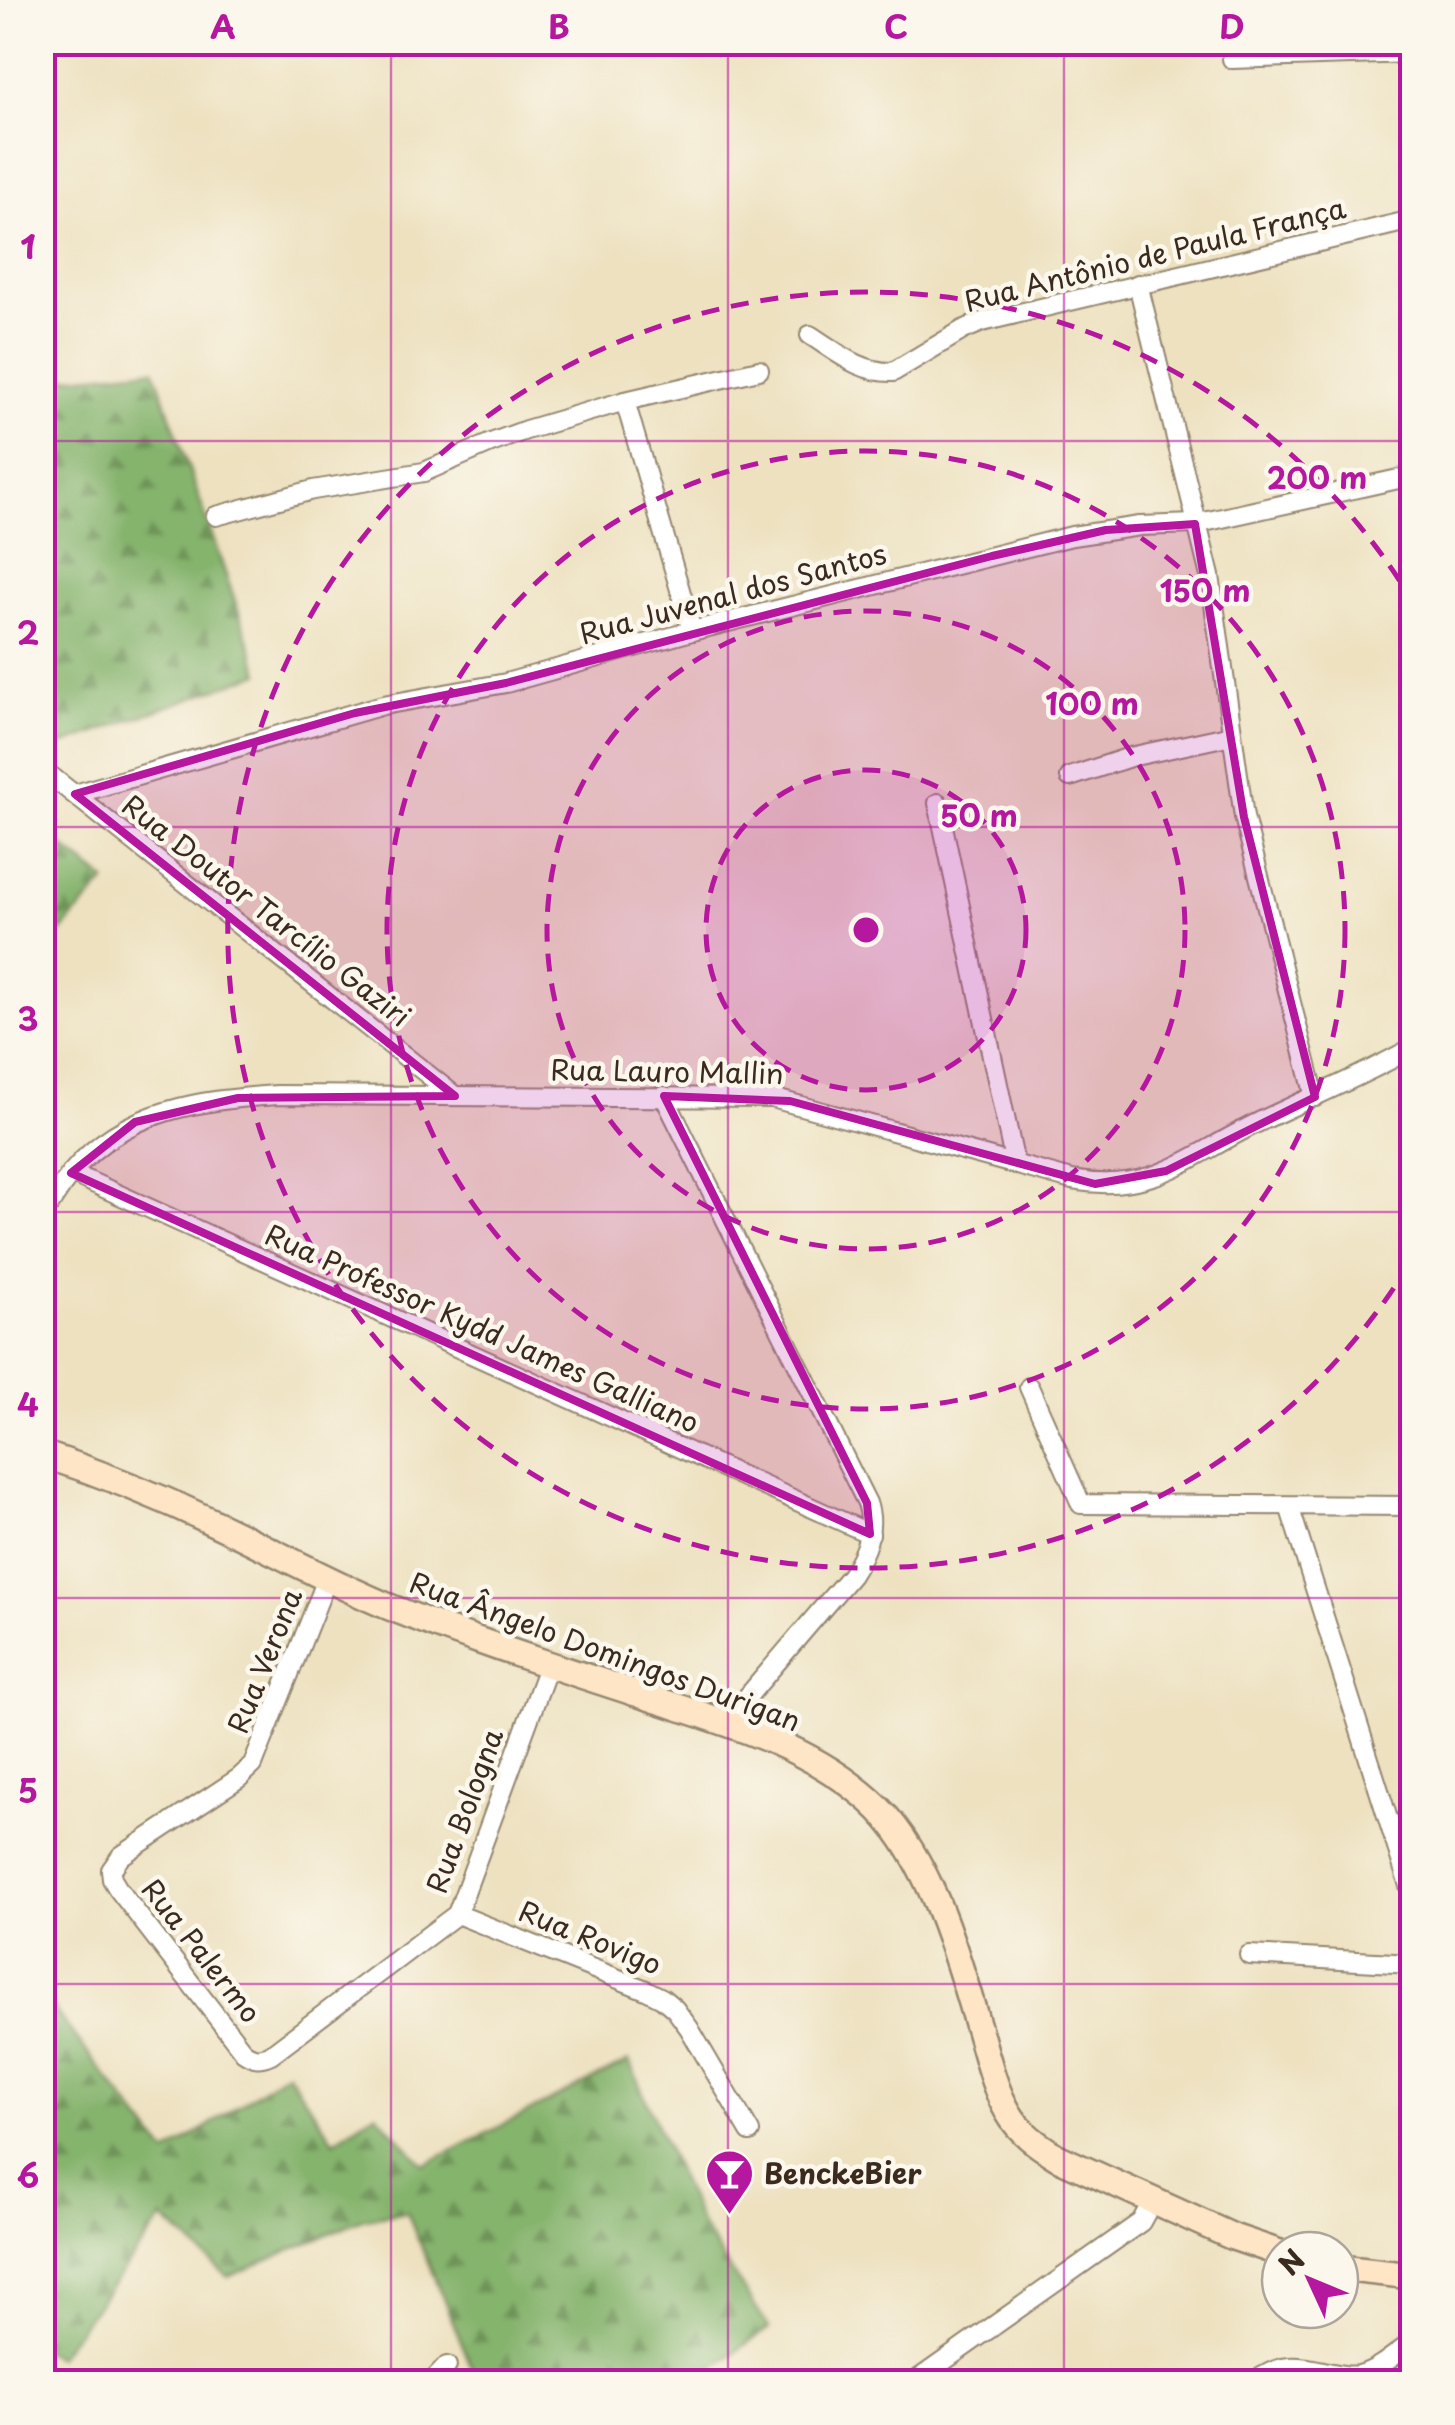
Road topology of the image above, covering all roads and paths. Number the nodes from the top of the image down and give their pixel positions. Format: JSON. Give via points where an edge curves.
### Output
{"nodes":[{"id":1,"x":1412,"y":53,"type":"edge"},
{"id":2,"x":1232,"y":58,"type":"dead end"},
{"id":3,"x":1412,"y":220,"type":"edge"},
{"id":4,"x":1138,"y":284,"type":"junction"},
{"id":5,"x":810,"y":334,"type":"dead end"},
{"id":6,"x":759,"y":370,"type":"dead end"},
{"id":7,"x":625,"y":402,"type":"junction"},
{"id":8,"x":1412,"y":476,"type":"edge"},
{"id":9,"x":216,"y":516,"type":"dead end"},
{"id":10,"x":1196,"y":524,"type":"junction"},
{"id":11,"x":692,"y":631,"type":"junction"},
{"id":12,"x":1232,"y":736,"type":"junction"},
{"id":13,"x":42,"y":768,"type":"edge"},
{"id":14,"x":1070,"y":776,"type":"dead end"},
{"id":15,"x":74,"y":794,"type":"junction"},
{"id":16,"x":938,"y":802,"type":"dead end"},
{"id":17,"x":1412,"y":1048,"type":"edge"},
{"id":18,"x":455,"y":1096,"type":"junction"},
{"id":19,"x":664,"y":1096,"type":"junction"},
{"id":20,"x":1315,"y":1097,"type":"junction"},
{"id":21,"x":1015,"y":1164,"type":"junction"},
{"id":22,"x":71,"y":1173,"type":"junction"},
{"id":23,"x":42,"y":1215,"type":"edge"},
{"id":24,"x":1028,"y":1387,"type":"dead end"},
{"id":25,"x":42,"y":1454,"type":"edge"},
{"id":26,"x":1289,"y":1506,"type":"junction"},
{"id":27,"x":1412,"y":1506,"type":"edge"},
{"id":28,"x":870,"y":1534,"type":"junction"},
{"id":29,"x":327,"y":1579,"type":"junction"},
{"id":30,"x":548,"y":1664,"type":"junction"},
{"id":31,"x":725,"y":1723,"type":"junction"},
{"id":32,"x":111,"y":1870,"type":"joint"},
{"id":33,"x":1412,"y":1896,"type":"edge"},
{"id":34,"x":458,"y":1914,"type":"junction"},
{"id":35,"x":1249,"y":1955,"type":"dead end"},
{"id":36,"x":1412,"y":1964,"type":"edge"},
{"id":37,"x":256,"y":2059,"type":"joint"},
{"id":38,"x":750,"y":2132,"type":"dead end"},
{"id":39,"x":1152,"y":2202,"type":"junction"},
{"id":40,"x":1260,"y":2247,"type":"edge"},
{"id":41,"x":1360,"y":2270,"type":"edge"},
{"id":42,"x":1412,"y":2276,"type":"edge"},
{"id":43,"x":1412,"y":2342,"type":"edge"},
{"id":44,"x":446,"y":2366,"type":"dead end"},
{"id":45,"x":432,"y":2382,"type":"edge"},
{"id":46,"x":914,"y":2382,"type":"edge"},
{"id":47,"x":1254,"y":2382,"type":"edge"}],
"edges":[{"from":1,"to":2,"type":"street"},
{"from":3,"to":4,"type":"street","name":"Rua Antônio de Paula França"},
{"from":4,"to":5,"type":"street","name":"Rua Antônio de Paula França","via":[[971,326],[893,372],[857,365]]},
{"from":4,"to":10,"type":"street"},
{"from":6,"to":7,"type":"street"},
{"from":7,"to":9,"type":"street","via":[[506,436],[424,472],[313,490]]},
{"from":7,"to":11,"type":"street"},
{"from":8,"to":10,"type":"street","name":"Rua Juvenal dos Santos"},
{"from":10,"to":11,"type":"street","name":"Rua Juvenal dos Santos","via":[[1072,536]]},
{"from":10,"to":12,"type":"street","via":[[1210,576]]},
{"from":11,"to":15,"type":"street","name":"Rua Juvenal dos Santos","via":[[506,683],[354,712]]},
{"from":12,"to":14,"type":"street"},
{"from":12,"to":20,"type":"street","via":[[1244,817]]},
{"from":13,"to":15,"type":"street","name":"Rua Doutor Tarcílio Gaziri"},
{"from":15,"to":18,"type":"street","name":"Rua Doutor Tarcílio Gaziri"},
{"from":16,"to":21,"type":"street"},
{"from":17,"to":20,"type":"street","name":"Rua Lauro Mallin"},
{"from":18,"to":19,"type":"street","name":"Rua Lauro Mallin"},
{"from":18,"to":22,"type":"street","name":"Rua Lauro Mallin","via":[[277,1095],[200,1102],[135,1122]]},
{"from":19,"to":21,"type":"street","name":"Rua Lauro Mallin","via":[[772,1098]]},
{"from":19,"to":28,"type":"street","via":[[867,1503]]},
{"from":20,"to":21,"type":"street","name":"Rua Lauro Mallin","via":[[1142,1179],[1095,1184]]},
{"from":22,"to":23,"type":"street","name":"Rua Lauro Mallin"},
{"from":22,"to":28,"type":"street","name":"Rua Professor Kydd James Galliano"},
{"from":24,"to":26,"type":"street","via":[[1080,1504]]},
{"from":25,"to":29,"type":"street","name":"Rua Ângelo Domingos Durigan","via":[[170,1502]]},
{"from":26,"to":27,"type":"street"},
{"from":26,"to":33,"type":"street"},
{"from":28,"to":31,"type":"street","via":[[860,1562]]},
{"from":29,"to":30,"type":"street","name":"Rua Ângelo Domingos Durigan"},
{"from":29,"to":32,"type":"street","name":"Rua Verona","via":[[252,1764],[121,1856]]},
{"from":30,"to":31,"type":"street","name":"Rua Ângelo Domingos Durigan"},
{"from":30,"to":34,"type":"street","name":"Rua Bologna"},
{"from":31,"to":39,"type":"street","name":"Rua Ângelo Domingos Durigan","via":[[829,1769],[880,1811],[938,1906],[1009,2114],[1058,2158]]},
{"from":32,"to":37,"type":"street","name":"Rua Palermo","via":[[129,1904]]},
{"from":34,"to":37,"type":"street","name":"Rua Bologna"},
{"from":34,"to":38,"type":"street","name":"Rua Rovigo","via":[[662,1998],[689,2028]]},
{"from":35,"to":36,"type":"street"},
{"from":39,"to":40,"type":"street","name":"Rua Ângelo Domingos Durigan"},
{"from":39,"to":46,"type":"street","via":[[1140,2222]]},
{"from":41,"to":42,"type":"street"},
{"from":43,"to":47,"type":"street","via":[[1357,2375],[1298,2365]]},
{"from":44,"to":45,"type":"street"}]}
